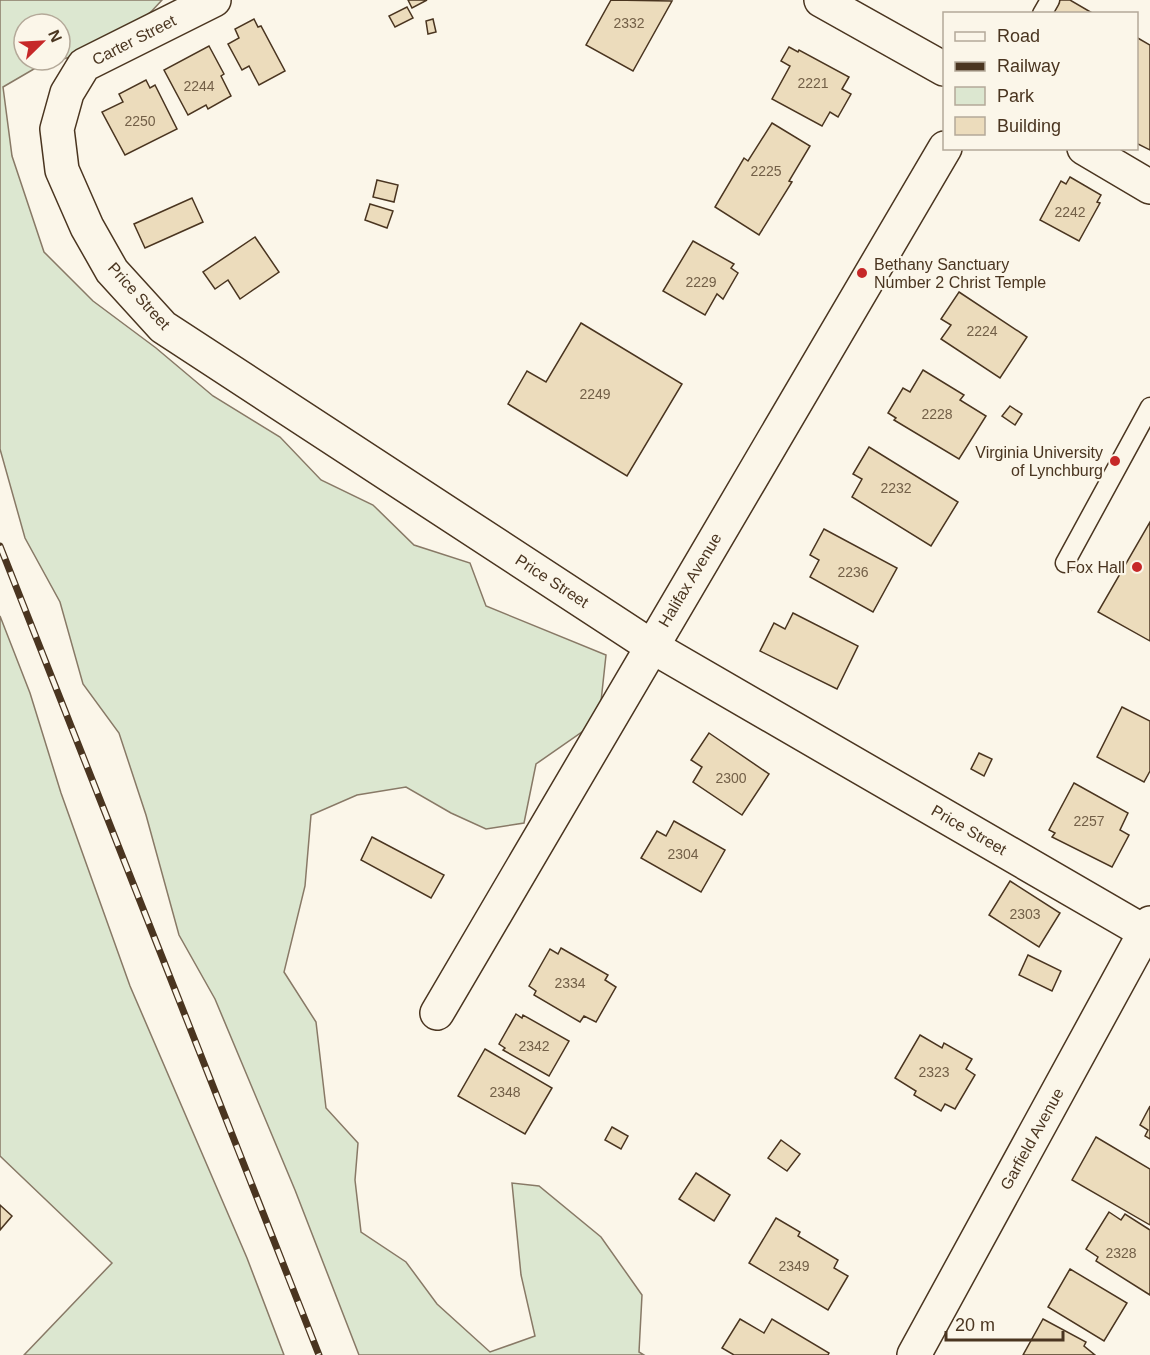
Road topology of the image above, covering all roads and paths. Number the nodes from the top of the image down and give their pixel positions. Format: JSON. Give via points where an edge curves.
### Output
{"nodes":[{"id":1,"x":214,"y":0,"type":"edge"},
{"id":2,"x":821,"y":0,"type":"edge"},
{"id":3,"x":943,"y":68,"type":"edge"},
{"id":4,"x":57,"y":129,"type":"joint"},
{"id":5,"x":944,"y":150,"type":"edge"},
{"id":6,"x":1087,"y":150,"type":"edge"},
{"id":7,"x":1150,"y":187,"type":"edge"},
{"id":8,"x":1150,"y":407,"type":"edge"},
{"id":9,"x":1065,"y":563,"type":"dead end"},
{"id":10,"x":651,"y":646,"type":"junction"},
{"id":11,"x":1148,"y":930,"type":"edge"},
{"id":12,"x":436,"y":1013,"type":"dead end"},
{"id":13,"x":914,"y":1355,"type":"edge"}],
"edges":[{"from":1,"to":4,"type":"street","name":"Carter Street","via":[[84,65],[67,93]]},
{"from":2,"to":3,"type":"street"},
{"from":4,"to":10,"type":"street","name":"Price Street","via":[[62,171],[87,227],[112,271],[163,327]]},
{"from":5,"to":10,"type":"street","name":"Halifax Avenue"},
{"from":6,"to":7,"type":"street"},
{"from":8,"to":9,"type":"lane"},
{"from":10,"to":11,"type":"street","name":"Price Street"},
{"from":10,"to":12,"type":"street","name":"Halifax Avenue"},
{"from":11,"to":13,"type":"street","name":"Garfield Avenue"}]}
